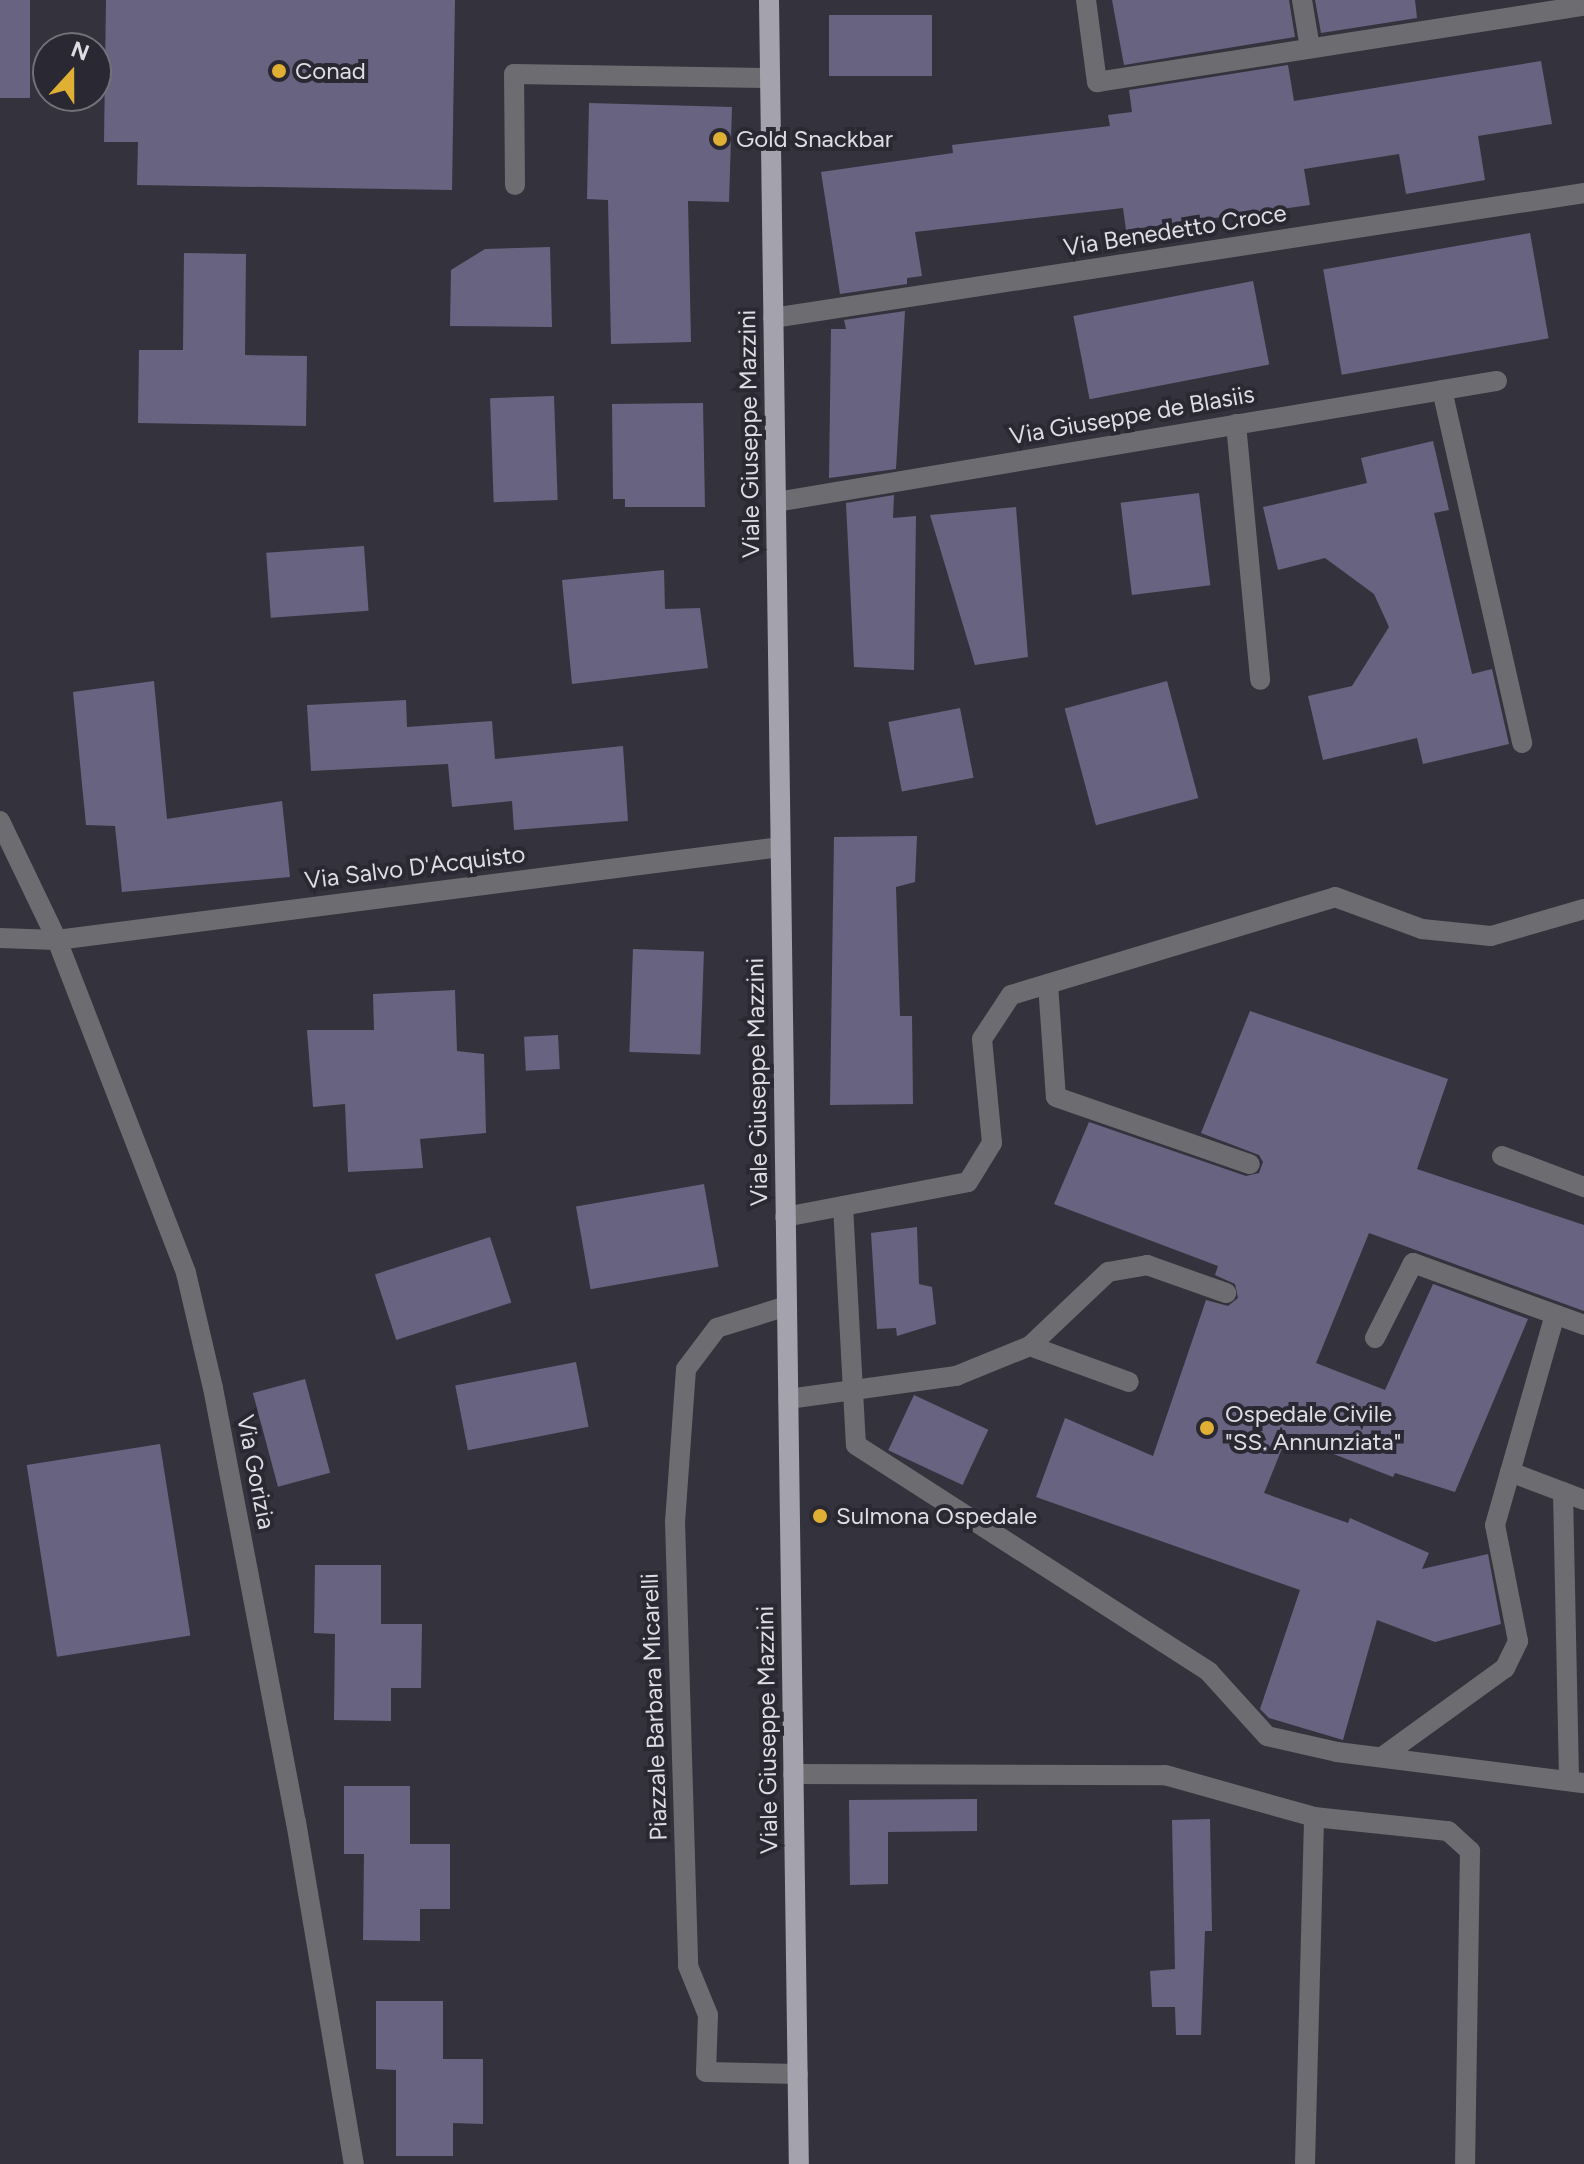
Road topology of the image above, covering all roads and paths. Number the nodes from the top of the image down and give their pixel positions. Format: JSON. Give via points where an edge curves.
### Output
{"nodes":[{"id":1,"x":755,"y":0,"type":"edge"},
{"id":2,"x":769,"y":0,"type":"edge"},
{"id":3,"x":1086,"y":0,"type":"edge"},
{"id":4,"x":1302,"y":0,"type":"edge"},
{"id":5,"x":1542,"y":6,"type":"edge"},
{"id":6,"x":1584,"y":6,"type":"edge"},
{"id":7,"x":1310,"y":48,"type":"junction"},
{"id":8,"x":770,"y":78,"type":"junction"},
{"id":9,"x":515,"y":185,"type":"dead end"},
{"id":10,"x":1584,"y":193,"type":"edge"},
{"id":11,"x":773,"y":318,"type":"junction"},
{"id":12,"x":1497,"y":381,"type":"dead end"},
{"id":13,"x":1442,"y":390,"type":"junction"},
{"id":14,"x":1236,"y":424,"type":"junction"},
{"id":15,"x":776,"y":502,"type":"junction"},
{"id":16,"x":1260,"y":680,"type":"dead end"},
{"id":17,"x":1522,"y":743,"type":"dead end"},
{"id":18,"x":0,"y":821,"type":"edge"},
{"id":19,"x":780,"y":847,"type":"junction"},
{"id":20,"x":1584,"y":909,"type":"edge"},
{"id":21,"x":0,"y":938,"type":"edge"},
{"id":22,"x":57,"y":940,"type":"junction"},
{"id":23,"x":1048,"y":984,"type":"junction"},
{"id":24,"x":1502,"y":1156,"type":"dead end"},
{"id":25,"x":1250,"y":1164,"type":"dead end"},
{"id":26,"x":1584,"y":1187,"type":"edge"},
{"id":27,"x":843,"y":1206,"type":"junction"},
{"id":28,"x":785,"y":1217,"type":"junction"},
{"id":29,"x":1226,"y":1293,"type":"dead end"},
{"id":30,"x":787,"y":1306,"type":"junction"},
{"id":31,"x":1555,"y":1315,"type":"junction"},
{"id":32,"x":1584,"y":1325,"type":"edge"},
{"id":33,"x":1375,"y":1338,"type":"dead end"},
{"id":34,"x":1030,"y":1346,"type":"junction"},
{"id":35,"x":1129,"y":1382,"type":"dead end"},
{"id":36,"x":853,"y":1389,"type":"junction"},
{"id":37,"x":788,"y":1399,"type":"junction"},
{"id":38,"x":1510,"y":1472,"type":"junction"},
{"id":39,"x":1563,"y":1492,"type":"junction"},
{"id":40,"x":1584,"y":1500,"type":"edge"},
{"id":41,"x":1382,"y":1757,"type":"junction"},
{"id":42,"x":793,"y":1774,"type":"junction"},
{"id":43,"x":1576,"y":1782,"type":"edge"},
{"id":44,"x":1314,"y":1817,"type":"junction"},
{"id":45,"x":798,"y":2074,"type":"junction"},
{"id":46,"x":354,"y":2164,"type":"edge"},
{"id":47,"x":799,"y":2164,"type":"edge"},
{"id":48,"x":1305,"y":2164,"type":"edge"},
{"id":49,"x":1465,"y":2164,"type":"edge"}],
"edges":[{"from":1,"to":2,"type":"street"},
{"from":2,"to":8,"type":"main road","name":"Viale Giuseppe Mazzini"},
{"from":3,"to":7,"type":"street","via":[[1097,82]]},
{"from":4,"to":7,"type":"street"},
{"from":5,"to":6,"type":"street"},
{"from":5,"to":7,"type":"street"},
{"from":8,"to":9,"type":"street","via":[[514,74]]},
{"from":8,"to":11,"type":"main road","name":"Viale Giuseppe Mazzini"},
{"from":10,"to":11,"type":"street","name":"Via Benedetto Croce"},
{"from":11,"to":15,"type":"main road","name":"Viale Giuseppe Mazzini"},
{"from":12,"to":13,"type":"street","name":"Via Giuseppe de Blasiis"},
{"from":13,"to":14,"type":"street","name":"Via Giuseppe de Blasiis"},
{"from":13,"to":17,"type":"street"},
{"from":14,"to":15,"type":"street","name":"Via Giuseppe de Blasiis"},
{"from":14,"to":16,"type":"street"},
{"from":15,"to":19,"type":"main road","name":"Viale Giuseppe Mazzini"},
{"from":18,"to":22,"type":"street","name":"Via Gorizia"},
{"from":19,"to":22,"type":"street","name":"Via Salvo D'Acquisto"},
{"from":19,"to":28,"type":"main road","name":"Viale Giuseppe Mazzini"},
{"from":20,"to":23,"type":"street","via":[[1491,936],[1422,929],[1335,897]]},
{"from":21,"to":22,"type":"street","name":"Via Salvo D'Acquisto"},
{"from":22,"to":46,"type":"street","name":"Via Gorizia","via":[[154,1182],[197,1316],[293,1807]]},
{"from":23,"to":25,"type":"street","via":[[1056,1097]]},
{"from":23,"to":27,"type":"street","via":[[1011,995],[982,1039],[992,1143],[968,1182]]},
{"from":24,"to":26,"type":"street"},
{"from":27,"to":28,"type":"street"},
{"from":27,"to":36,"type":"street"},
{"from":28,"to":30,"type":"main road","name":"Viale Giuseppe Mazzini"},
{"from":29,"to":34,"type":"street","via":[[1147,1265],[1108,1272]]},
{"from":30,"to":37,"type":"main road","name":"Viale Giuseppe Mazzini"},
{"from":30,"to":45,"type":"street","name":"Piazzale Barbara Micarelli","via":[[717,1328],[686,1369],[675,1521],[688,1966],[708,2015],[706,2072]]},
{"from":31,"to":32,"type":"street"},
{"from":31,"to":33,"type":"street","via":[[1413,1263]]},
{"from":31,"to":38,"type":"street"},
{"from":34,"to":35,"type":"street"},
{"from":34,"to":36,"type":"street","via":[[956,1376]]},
{"from":36,"to":37,"type":"street"},
{"from":36,"to":41,"type":"street","via":[[856,1445],[1209,1672],[1267,1736]]},
{"from":37,"to":42,"type":"main road","name":"Viale Giuseppe Mazzini"},
{"from":38,"to":39,"type":"street"},
{"from":38,"to":41,"type":"street","via":[[1495,1525],[1518,1641],[1505,1668]]},
{"from":39,"to":40,"type":"street"},
{"from":39,"to":43,"type":"street"},
{"from":41,"to":43,"type":"street"},
{"from":42,"to":44,"type":"street","via":[[1165,1775]]},
{"from":42,"to":45,"type":"main road","name":"Viale Giuseppe Mazzini"},
{"from":44,"to":48,"type":"street"},
{"from":44,"to":49,"type":"street","via":[[1448,1831],[1470,1851]]},
{"from":45,"to":47,"type":"main road","name":"Viale Giuseppe Mazzini"}]}
